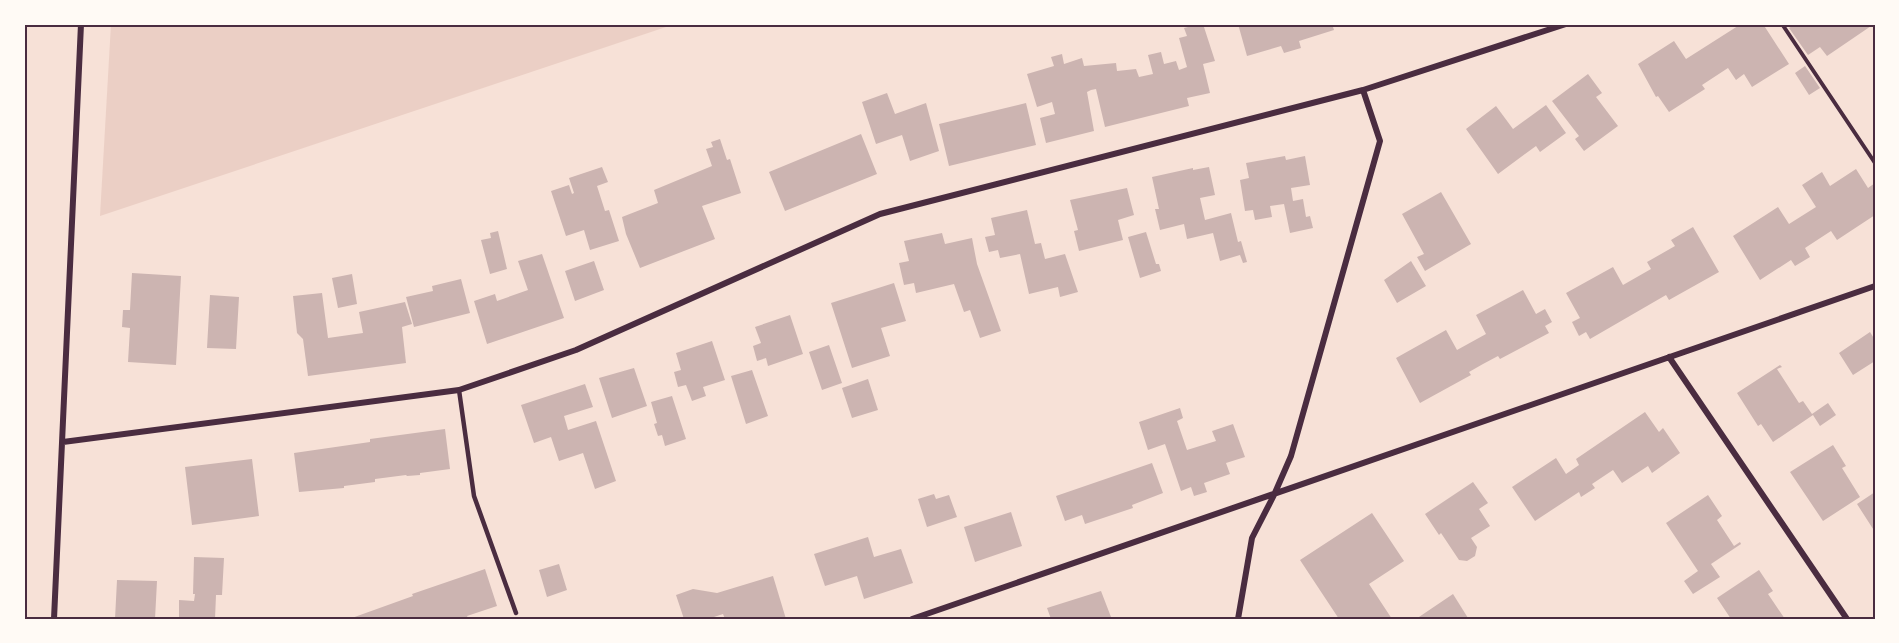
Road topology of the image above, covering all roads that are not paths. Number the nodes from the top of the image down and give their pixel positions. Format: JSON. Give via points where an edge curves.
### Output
{"nodes":[{"id":1,"x":81,"y":24,"type":"edge"},
{"id":2,"x":1566,"y":24,"type":"edge"},
{"id":3,"x":1364,"y":90,"type":"junction"},
{"id":4,"x":1875,"y":286,"type":"edge"},
{"id":5,"x":1669,"y":357,"type":"junction"},
{"id":6,"x":459,"y":390,"type":"junction"},
{"id":7,"x":63,"y":442,"type":"junction"},
{"id":8,"x":1275,"y":495,"type":"junction"},
{"id":9,"x":516,"y":613,"type":"dead end"},
{"id":10,"x":54,"y":619,"type":"edge"},
{"id":11,"x":912,"y":619,"type":"edge"},
{"id":12,"x":1238,"y":619,"type":"edge"},
{"id":13,"x":1847,"y":619,"type":"edge"}],
"edges":[{"from":1,"to":7,"type":"street"},
{"from":2,"to":3,"type":"street"},
{"from":3,"to":6,"type":"street","via":[[880,214],[576,350]]},
{"from":3,"to":8,"type":"street","via":[[1380,141],[1291,456]]},
{"from":4,"to":5,"type":"street"},
{"from":5,"to":8,"type":"street"},
{"from":5,"to":13,"type":"street"},
{"from":6,"to":7,"type":"street"},
{"from":6,"to":9,"type":"lane","via":[[474,496]]},
{"from":7,"to":10,"type":"street"},
{"from":8,"to":11,"type":"street"},
{"from":8,"to":12,"type":"street","via":[[1251,538]]}]}
